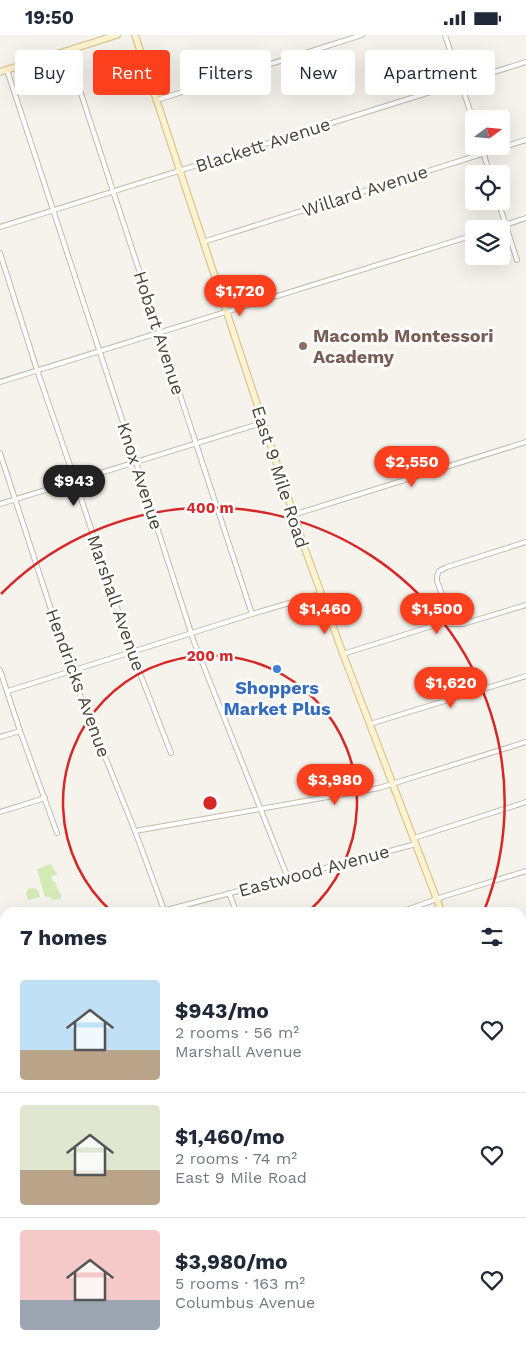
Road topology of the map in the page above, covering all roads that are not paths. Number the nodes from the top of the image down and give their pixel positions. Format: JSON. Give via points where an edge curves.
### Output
{"nodes":[{"id":1,"x":117,"y":35,"type":"edge"},
{"id":2,"x":135,"y":35,"type":"edge"},
{"id":3,"x":362,"y":35,"type":"edge"},
{"id":4,"x":445,"y":35,"type":"edge"},
{"id":5,"x":70,"y":50,"type":"edge"},
{"id":6,"x":450,"y":50,"type":"edge"},
{"id":7,"x":526,"y":62,"type":"edge"},
{"id":8,"x":15,"y":67,"type":"edge"},
{"id":9,"x":3,"y":71,"type":"edge"},
{"id":10,"x":495,"y":72,"type":"edge"},
{"id":11,"x":81,"y":95,"type":"edge"},
{"id":12,"x":422,"y":95,"type":"edge"},
{"id":13,"x":464,"y":95,"type":"edge"},
{"id":14,"x":157,"y":100,"type":"junction"},
{"id":15,"x":469,"y":110,"type":"edge"},
{"id":16,"x":526,"y":140,"type":"edge"},
{"id":17,"x":510,"y":145,"type":"edge"},
{"id":18,"x":478,"y":155,"type":"edge"},
{"id":19,"x":180,"y":171,"type":"junction"},
{"id":20,"x":113,"y":192,"type":"junction"},
{"id":21,"x":53,"y":210,"type":"junction"},
{"id":22,"x":526,"y":218,"type":"edge"},
{"id":23,"x":510,"y":224,"type":"edge"},
{"id":24,"x":0,"y":227,"type":"edge"},
{"id":25,"x":465,"y":238,"type":"edge"},
{"id":26,"x":510,"y":238,"type":"edge"},
{"id":27,"x":204,"y":242,"type":"junction"},
{"id":28,"x":0,"y":253,"type":"edge"},
{"id":29,"x":517,"y":260,"type":"dead end"},
{"id":30,"x":226,"y":311,"type":"junction"},
{"id":31,"x":159,"y":333,"type":"junction"},
{"id":32,"x":99,"y":351,"type":"junction"},
{"id":33,"x":37,"y":371,"type":"junction"},
{"id":34,"x":0,"y":382,"type":"edge"},
{"id":35,"x":262,"y":423,"type":"junction"},
{"id":36,"x":526,"y":442,"type":"edge"},
{"id":37,"x":196,"y":443,"type":"junction"},
{"id":38,"x":0,"y":453,"type":"edge"},
{"id":39,"x":136,"y":462,"type":"junction"},
{"id":40,"x":75,"y":480,"type":"junction"},
{"id":41,"x":15,"y":500,"type":"junction"},
{"id":42,"x":0,"y":505,"type":"edge"},
{"id":43,"x":293,"y":515,"type":"junction"},
{"id":44,"x":526,"y":542,"type":"edge"},
{"id":45,"x":320,"y":594,"type":"junction"},
{"id":46,"x":526,"y":605,"type":"edge"},
{"id":47,"x":252,"y":614,"type":"junction"},
{"id":48,"x":453,"y":625,"type":"junction"},
{"id":49,"x":192,"y":633,"type":"junction"},
{"id":50,"x":132,"y":653,"type":"junction"},
{"id":51,"x":343,"y":654,"type":"junction"},
{"id":52,"x":0,"y":670,"type":"edge"},
{"id":53,"x":72,"y":671,"type":"junction"},
{"id":54,"x":526,"y":676,"type":"edge"},
{"id":55,"x":8,"y":691,"type":"junction"},
{"id":56,"x":370,"y":725,"type":"junction"},
{"id":57,"x":20,"y":731,"type":"junction"},
{"id":58,"x":0,"y":737,"type":"edge"},
{"id":59,"x":526,"y":742,"type":"edge"},
{"id":60,"x":171,"y":753,"type":"dead end"},
{"id":61,"x":393,"y":784,"type":"junction"},
{"id":62,"x":45,"y":798,"type":"junction"},
{"id":63,"x":526,"y":802,"type":"edge"},
{"id":64,"x":261,"y":808,"type":"junction"},
{"id":65,"x":0,"y":812,"type":"edge"},
{"id":66,"x":135,"y":831,"type":"junction"},
{"id":67,"x":57,"y":833,"type":"dead end"},
{"id":68,"x":415,"y":841,"type":"junction"},
{"id":69,"x":526,"y":871,"type":"edge"},
{"id":70,"x":288,"y":878,"type":"junction"},
{"id":71,"x":229,"y":893,"type":"junction"},
{"id":72,"x":437,"y":900,"type":"junction"},
{"id":73,"x":163,"y":907,"type":"edge"},
{"id":74,"x":175,"y":907,"type":"edge"},
{"id":75,"x":234,"y":907,"type":"edge"},
{"id":76,"x":416,"y":907,"type":"edge"},
{"id":77,"x":440,"y":907,"type":"edge"}],
"edges":[{"from":1,"to":5,"type":"main road"},
{"from":2,"to":14,"type":"main road","name":"East 9 Mile Road"},
{"from":3,"to":14,"type":"street"},
{"from":4,"to":6,"type":"street"},
{"from":7,"to":10,"type":"street","name":"Blackett Avenue"},
{"from":8,"to":9,"type":"main road"},
{"from":9,"to":21,"type":"street","name":"Knox Avenue"},
{"from":11,"to":20,"type":"street","name":"Hobart Avenue"},
{"from":12,"to":19,"type":"street","name":"Blackett Avenue"},
{"from":13,"to":15,"type":"street"},
{"from":14,"to":19,"type":"main road","name":"East 9 Mile Road"},
{"from":16,"to":17,"type":"street","name":"Willard Avenue"},
{"from":18,"to":27,"type":"street","name":"Willard Avenue"},
{"from":19,"to":20,"type":"street","name":"Blackett Avenue"},
{"from":19,"to":27,"type":"main road","name":"East 9 Mile Road"},
{"from":20,"to":21,"type":"street","name":"Blackett Avenue"},
{"from":20,"to":31,"type":"street","name":"Hobart Avenue"},
{"from":21,"to":24,"type":"street","name":"Blackett Avenue"},
{"from":21,"to":32,"type":"street","name":"Knox Avenue"},
{"from":22,"to":23,"type":"street"},
{"from":25,"to":30,"type":"street"},
{"from":26,"to":29,"type":"street"},
{"from":27,"to":30,"type":"main road","name":"East 9 Mile Road"},
{"from":28,"to":33,"type":"street","name":"Marshall Avenue"},
{"from":30,"to":31,"type":"street"},
{"from":30,"to":35,"type":"main road","name":"East 9 Mile Road"},
{"from":31,"to":32,"type":"street"},
{"from":31,"to":37,"type":"street","name":"Hobart Avenue"},
{"from":32,"to":33,"type":"street"},
{"from":32,"to":39,"type":"street","name":"Knox Avenue"},
{"from":33,"to":34,"type":"street"},
{"from":33,"to":40,"type":"street","name":"Marshall Avenue"},
{"from":35,"to":37,"type":"street"},
{"from":35,"to":43,"type":"main road","name":"East 9 Mile Road"},
{"from":36,"to":43,"type":"street"},
{"from":37,"to":39,"type":"street"},
{"from":37,"to":47,"type":"street","name":"Hobart Avenue"},
{"from":38,"to":41,"type":"street","name":"Hendricks Avenue"},
{"from":39,"to":40,"type":"street"},
{"from":39,"to":49,"type":"street","name":"Knox Avenue"},
{"from":40,"to":41,"type":"street"},
{"from":40,"to":50,"type":"street","name":"Marshall Avenue"},
{"from":41,"to":42,"type":"street"},
{"from":41,"to":53,"type":"street","name":"Hendricks Avenue"},
{"from":43,"to":45,"type":"main road","name":"East 9 Mile Road"},
{"from":44,"to":48,"type":"street","via":[[439,571],[437,581]]},
{"from":45,"to":47,"type":"street"},
{"from":45,"to":51,"type":"main road","name":"East 9 Mile Road"},
{"from":46,"to":48,"type":"street","via":[[463,625]]},
{"from":47,"to":49,"type":"street"},
{"from":48,"to":51,"type":"street","via":[[432,626]]},
{"from":49,"to":50,"type":"street"},
{"from":49,"to":64,"type":"street","name":"Knox Avenue"},
{"from":50,"to":53,"type":"street"},
{"from":50,"to":60,"type":"street","name":"Marshall Avenue"},
{"from":51,"to":56,"type":"main road","name":"East 9 Mile Road"},
{"from":52,"to":55,"type":"street"},
{"from":53,"to":55,"type":"street"},
{"from":53,"to":66,"type":"street","name":"Hendricks Avenue"},
{"from":54,"to":56,"type":"street"},
{"from":55,"to":57,"type":"street"},
{"from":56,"to":61,"type":"main road","name":"East 9 Mile Road"},
{"from":57,"to":58,"type":"street"},
{"from":57,"to":62,"type":"street"},
{"from":59,"to":61,"type":"street"},
{"from":61,"to":64,"type":"street"},
{"from":61,"to":68,"type":"main road","name":"East 9 Mile Road"},
{"from":62,"to":65,"type":"street"},
{"from":62,"to":67,"type":"street"},
{"from":63,"to":68,"type":"street","name":"Eastwood Avenue"},
{"from":64,"to":66,"type":"street"},
{"from":64,"to":70,"type":"street","name":"Knox Avenue"},
{"from":66,"to":73,"type":"street","name":"Hendricks Avenue"},
{"from":68,"to":70,"type":"street","name":"Eastwood Avenue"},
{"from":68,"to":72,"type":"main road","name":"East 9 Mile Road"},
{"from":69,"to":72,"type":"street"},
{"from":70,"to":71,"type":"street","name":"Eastwood Avenue"},
{"from":71,"to":74,"type":"street","name":"Eastwood Avenue"},
{"from":71,"to":75,"type":"street"},
{"from":72,"to":76,"type":"street"},
{"from":72,"to":77,"type":"main road","name":"East 9 Mile Road"}]}
